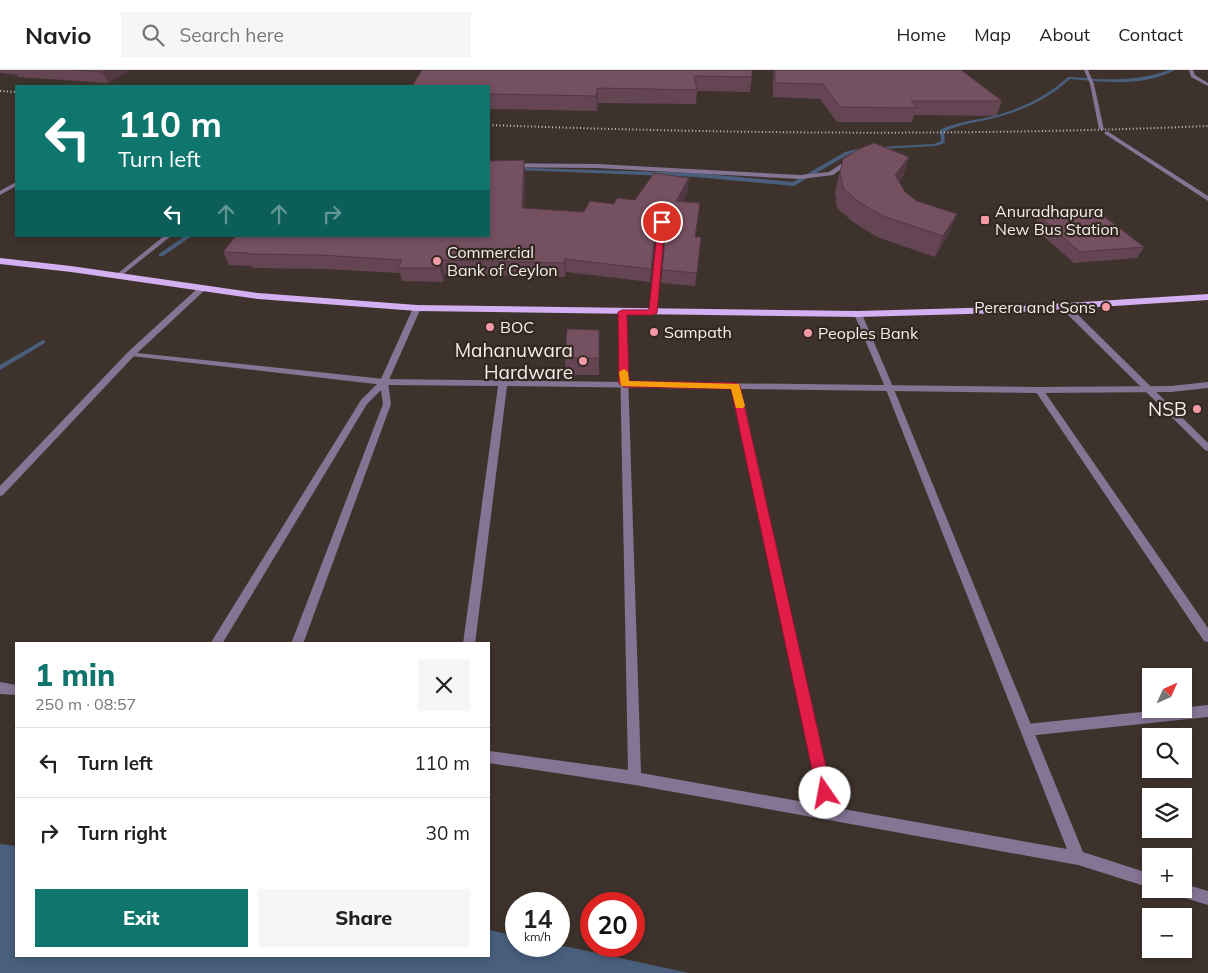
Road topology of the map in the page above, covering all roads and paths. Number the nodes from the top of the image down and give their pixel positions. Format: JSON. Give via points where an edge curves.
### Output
{"nodes":[{"id":1,"x":1086,"y":70,"type":"edge"},
{"id":2,"x":1192,"y":70,"type":"edge"},
{"id":3,"x":1208,"y":85,"type":"edge"},
{"id":4,"x":862,"y":156,"type":"edge"},
{"id":5,"x":490,"y":165,"type":"edge"},
{"id":6,"x":15,"y":185,"type":"edge"},
{"id":7,"x":0,"y":193,"type":"edge"},
{"id":8,"x":1208,"y":199,"type":"edge"},
{"id":9,"x":662,"y":222,"type":"edge"},
{"id":10,"x":167,"y":237,"type":"edge"},
{"id":11,"x":0,"y":260,"type":"edge"},
{"id":12,"x":121,"y":276,"type":"junction"},
{"id":13,"x":202,"y":289,"type":"junction"},
{"id":14,"x":1208,"y":297,"type":"edge"},
{"id":15,"x":1065,"y":307,"type":"junction"},
{"id":16,"x":417,"y":308,"type":"junction"},
{"id":17,"x":622,"y":312,"type":"junction"},
{"id":18,"x":652,"y":313,"type":"junction"},
{"id":19,"x":858,"y":314,"type":"junction"},
{"id":20,"x":131,"y":354,"type":"junction"},
{"id":21,"x":384,"y":382,"type":"junction"},
{"id":22,"x":503,"y":383,"type":"junction"},
{"id":23,"x":624,"y":384,"type":"junction"},
{"id":24,"x":1208,"y":385,"type":"edge"},
{"id":25,"x":736,"y":386,"type":"junction"},
{"id":26,"x":889,"y":387,"type":"junction"},
{"id":27,"x":1147,"y":389,"type":"junction"},
{"id":28,"x":1039,"y":390,"type":"junction"},
{"id":29,"x":1208,"y":448,"type":"edge"},
{"id":30,"x":0,"y":492,"type":"edge"},
{"id":31,"x":1208,"y":637,"type":"edge"},
{"id":32,"x":217,"y":642,"type":"edge"},
{"id":33,"x":298,"y":642,"type":"edge"},
{"id":34,"x":469,"y":642,"type":"edge"},
{"id":35,"x":0,"y":688,"type":"edge"},
{"id":36,"x":15,"y":690,"type":"edge"},
{"id":37,"x":1208,"y":711,"type":"edge"},
{"id":38,"x":1026,"y":730,"type":"junction"},
{"id":39,"x":490,"y":757,"type":"edge"},
{"id":40,"x":635,"y":778,"type":"junction"},
{"id":41,"x":829,"y":813,"type":"junction"},
{"id":42,"x":1078,"y":858,"type":"junction"},
{"id":43,"x":1142,"y":878,"type":"edge"},
{"id":44,"x":1192,"y":893,"type":"edge"},
{"id":45,"x":1208,"y":898,"type":"edge"}],
"edges":[{"from":1,"to":8,"type":"street","via":[[1104,131]]},
{"from":2,"to":3,"type":"street","via":[[1193,76]]},
{"from":4,"to":5,"type":"street","via":[[854,157],[832,174],[817,177],[597,166]]},
{"from":6,"to":7,"type":"street"},
{"from":9,"to":18,"type":"street"},
{"from":10,"to":12,"type":"street"},
{"from":11,"to":12,"type":"main road"},
{"from":12,"to":13,"type":"main road"},
{"from":13,"to":16,"type":"main road","via":[[307,301]]},
{"from":13,"to":20,"type":"street"},
{"from":14,"to":15,"type":"main road"},
{"from":15,"to":19,"type":"main road"},
{"from":15,"to":27,"type":"street"},
{"from":16,"to":17,"type":"main road"},
{"from":16,"to":21,"type":"street"},
{"from":17,"to":18,"type":"main road"},
{"from":17,"to":23,"type":"street"},
{"from":18,"to":19,"type":"main road"},
{"from":19,"to":26,"type":"street"},
{"from":20,"to":21,"type":"street"},
{"from":20,"to":30,"type":"street"},
{"from":21,"to":22,"type":"street"},
{"from":21,"to":32,"type":"street","via":[[364,402]]},
{"from":21,"to":33,"type":"street","via":[[387,404]]},
{"from":22,"to":23,"type":"street"},
{"from":22,"to":34,"type":"street"},
{"from":23,"to":25,"type":"street"},
{"from":23,"to":40,"type":"street"},
{"from":24,"to":27,"type":"street"},
{"from":25,"to":26,"type":"street"},
{"from":25,"to":41,"type":"street"},
{"from":26,"to":28,"type":"street"},
{"from":26,"to":38,"type":"street"},
{"from":27,"to":28,"type":"street"},
{"from":27,"to":29,"type":"street"},
{"from":28,"to":31,"type":"street"},
{"from":35,"to":36,"type":"street"},
{"from":37,"to":38,"type":"street"},
{"from":38,"to":42,"type":"street"},
{"from":39,"to":40,"type":"street"},
{"from":40,"to":41,"type":"street"},
{"from":41,"to":42,"type":"street"},
{"from":42,"to":43,"type":"street"},
{"from":44,"to":45,"type":"street"}]}
